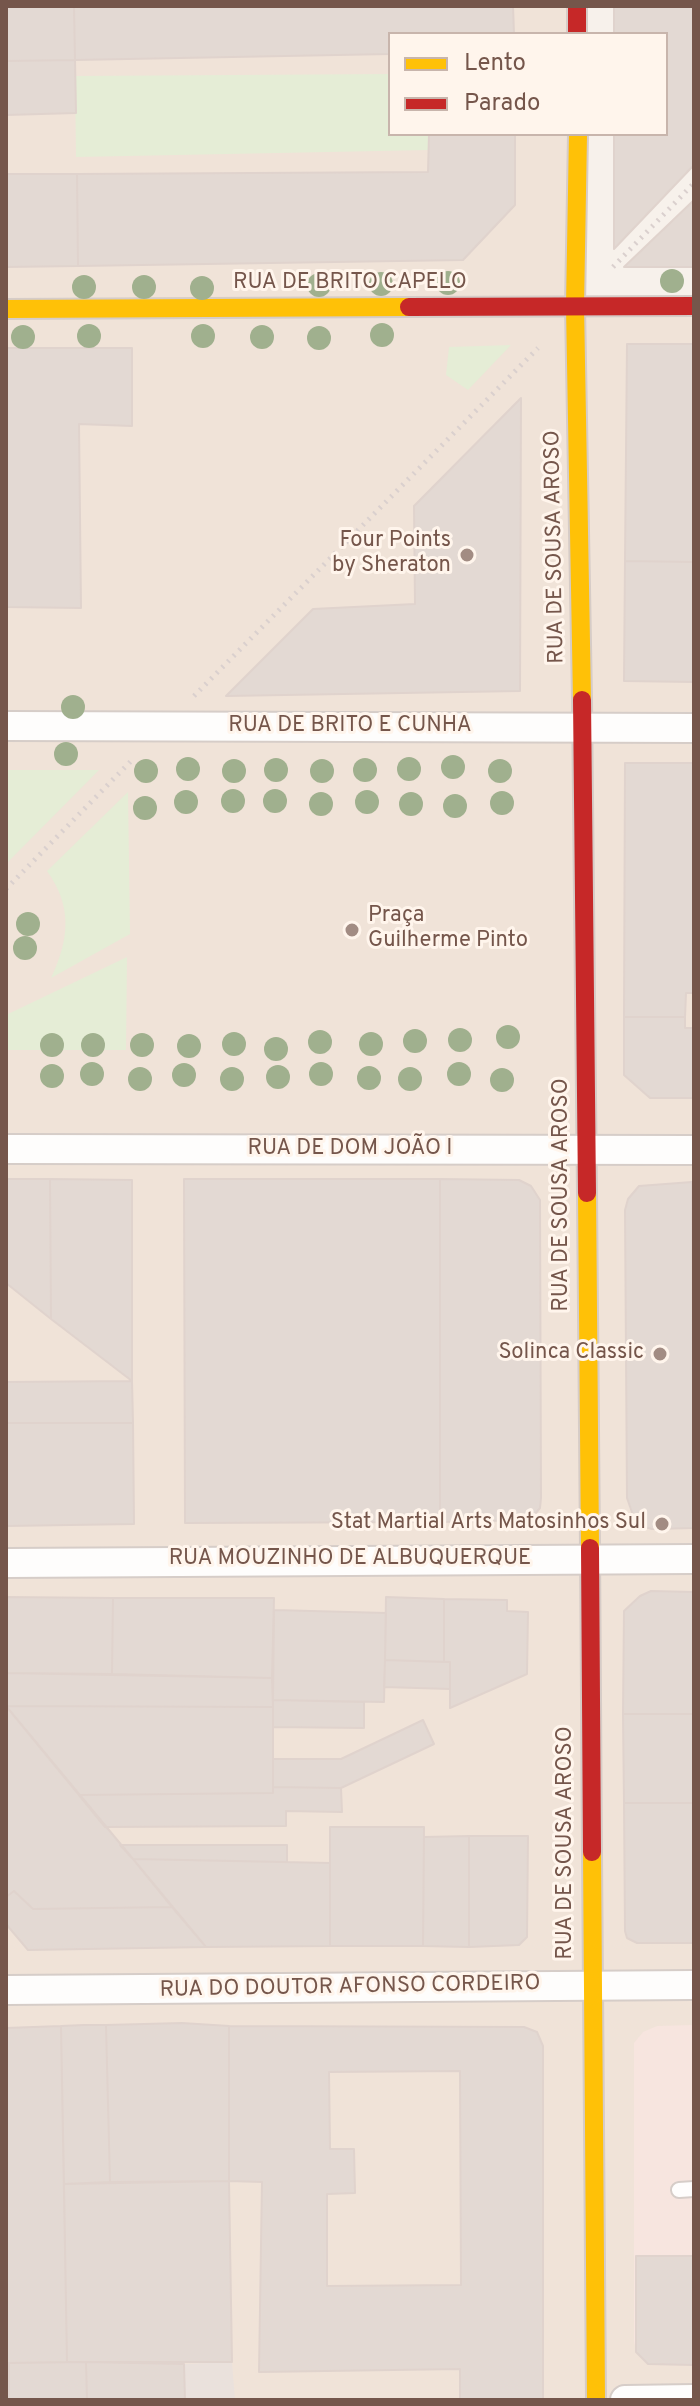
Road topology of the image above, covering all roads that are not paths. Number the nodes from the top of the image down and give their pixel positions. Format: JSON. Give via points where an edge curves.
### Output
{"nodes":[{"id":1,"x":577,"y":6,"type":"edge"},
{"id":2,"x":577,"y":32,"type":"edge"},
{"id":3,"x":578,"y":136,"type":"edge"},
{"id":4,"x":575,"y":306,"type":"junction"},
{"id":5,"x":694,"y":306,"type":"edge"},
{"id":6,"x":6,"y":309,"type":"edge"},
{"id":7,"x":6,"y":726,"type":"edge"},
{"id":8,"x":694,"y":728,"type":"edge"},
{"id":9,"x":583,"y":729,"type":"junction"},
{"id":10,"x":6,"y":1149,"type":"edge"},
{"id":11,"x":694,"y":1150,"type":"edge"},
{"id":12,"x":586,"y":1151,"type":"junction"},
{"id":13,"x":589,"y":1559,"type":"junction"},
{"id":14,"x":694,"y":1559,"type":"edge"},
{"id":15,"x":6,"y":1563,"type":"edge"},
{"id":16,"x":694,"y":1985,"type":"edge"},
{"id":17,"x":593,"y":1986,"type":"junction"},
{"id":18,"x":6,"y":1990,"type":"edge"},
{"id":19,"x":694,"y":2399,"type":"edge"},
{"id":20,"x":596,"y":2400,"type":"edge"},
{"id":21,"x":625,"y":2400,"type":"edge"}],
"edges":[{"from":1,"to":2,"type":"street"},
{"from":3,"to":4,"type":"street","name":"RUA DE SOUSA AROSO"},
{"from":4,"to":5,"type":"street","name":"RUA DE BRITO CAPELO"},
{"from":4,"to":6,"type":"street","name":"RUA DE BRITO CAPELO"},
{"from":4,"to":9,"type":"street","name":"RUA DE SOUSA AROSO"},
{"from":7,"to":9,"type":"street","name":"RUA DE BRITO E CUNHA"},
{"from":8,"to":9,"type":"street","name":"RUA DE BRITO E CUNHA"},
{"from":9,"to":12,"type":"street","name":"RUA DE SOUSA AROSO"},
{"from":10,"to":12,"type":"street","name":"RUA DE DOM JOÃO I"},
{"from":11,"to":12,"type":"street","name":"RUA DE DOM JOÃO I"},
{"from":12,"to":13,"type":"street","name":"RUA DE SOUSA AROSO"},
{"from":13,"to":14,"type":"street","name":"RUA MOUZINHO DE ALBUQUERQUE"},
{"from":13,"to":15,"type":"street","name":"RUA MOUZINHO DE ALBUQUERQUE"},
{"from":13,"to":17,"type":"street","name":"RUA DE SOUSA AROSO"},
{"from":16,"to":17,"type":"street","name":"RUA DO DOUTOR AFONSO CORDEIRO"},
{"from":17,"to":18,"type":"street","name":"RUA DO DOUTOR AFONSO CORDEIRO"},
{"from":17,"to":20,"type":"street","name":"RUA DE SOUSA AROSO"},
{"from":19,"to":21,"type":"street"}]}
